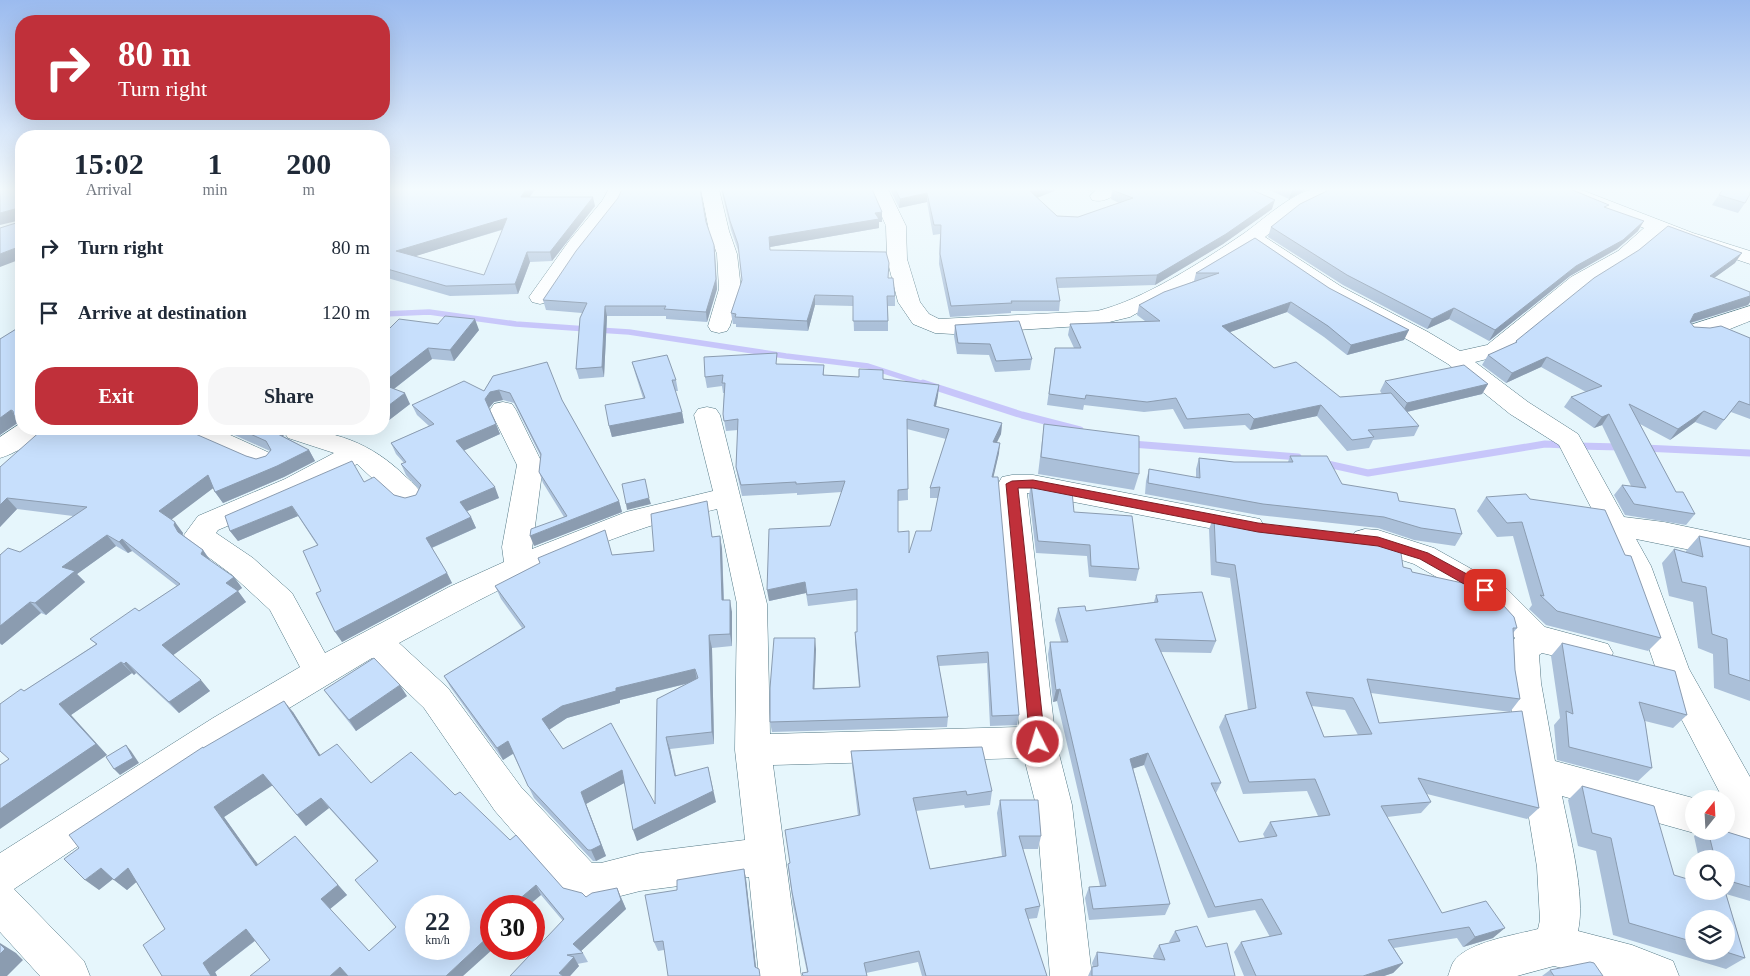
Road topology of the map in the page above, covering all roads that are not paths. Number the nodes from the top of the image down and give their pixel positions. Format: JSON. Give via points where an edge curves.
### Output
{"nodes":[{"id":1,"x":585,"y":235,"type":"edge"},
{"id":2,"x":720,"y":235,"type":"edge"},
{"id":3,"x":896,"y":235,"type":"edge"},
{"id":4,"x":1254,"y":235,"type":"edge"},
{"id":5,"x":1649,"y":235,"type":"edge"},
{"id":6,"x":1683,"y":235,"type":"edge"},
{"id":7,"x":1252,"y":237,"type":"junction"},
{"id":8,"x":1750,"y":258,"type":"edge"},
{"id":9,"x":540,"y":297,"type":"dead end"},
{"id":10,"x":1750,"y":313,"type":"edge"},
{"id":11,"x":719,"y":326,"type":"dead end"},
{"id":12,"x":1694,"y":331,"type":"edge"},
{"id":13,"x":1456,"y":358,"type":"junction"},
{"id":14,"x":503,"y":410,"type":"dead end"},
{"id":15,"x":707,"y":415,"type":"dead end"},
{"id":16,"x":21,"y":435,"type":"edge"},
{"id":17,"x":208,"y":435,"type":"edge"},
{"id":18,"x":303,"y":435,"type":"edge"},
{"id":19,"x":0,"y":448,"type":"edge"},
{"id":20,"x":357,"y":452,"type":"junction"},
{"id":21,"x":263,"y":460,"type":"edge"},
{"id":22,"x":728,"y":497,"type":"junction"},
{"id":23,"x":410,"y":498,"type":"edge"},
{"id":24,"x":1615,"y":526,"type":"junction"},
{"id":25,"x":1276,"y":530,"type":"edge"},
{"id":26,"x":1341,"y":537,"type":"edge"},
{"id":27,"x":1750,"y":550,"type":"edge"},
{"id":28,"x":519,"y":568,"type":"junction"},
{"id":29,"x":1536,"y":639,"type":"junction"},
{"id":30,"x":374,"y":640,"type":"junction"},
{"id":31,"x":319,"y":672,"type":"junction"},
{"id":32,"x":1674,"y":672,"type":"junction"},
{"id":33,"x":1038,"y":742,"type":"junction"},
{"id":34,"x":753,"y":750,"type":"junction"},
{"id":35,"x":1541,"y":774,"type":"junction"},
{"id":36,"x":1685,"y":813,"type":"edge"},
{"id":37,"x":1750,"y":813,"type":"edge"},
{"id":38,"x":1735,"y":827,"type":"edge"},
{"id":39,"x":1750,"y":831,"type":"edge"},
{"id":40,"x":767,"y":856,"type":"junction"},
{"id":41,"x":0,"y":875,"type":"edge"},
{"id":42,"x":0,"y":904,"type":"edge"},
{"id":43,"x":1554,"y":945,"type":"junction"},
{"id":44,"x":69,"y":976,"type":"edge"},
{"id":45,"x":780,"y":976,"type":"edge"},
{"id":46,"x":1071,"y":976,"type":"edge"},
{"id":47,"x":1469,"y":976,"type":"edge"},
{"id":48,"x":1658,"y":976,"type":"edge"}],
"edges":[{"from":1,"to":9,"type":"street"},
{"from":2,"to":11,"type":"street","via":[[728,254],[730,289]]},
{"from":3,"to":7,"type":"street","via":[[897,259],[909,302],[921,319],[935,326],[982,327],[1096,318],[1122,312]]},
{"from":4,"to":7,"type":"street"},
{"from":5,"to":13,"type":"street","via":[[1626,255],[1579,282],[1495,350]]},
{"from":6,"to":8,"type":"street"},
{"from":7,"to":13,"type":"street","via":[[1334,292]]},
{"from":10,"to":12,"type":"street","via":[[1706,330]]},
{"from":13,"to":24,"type":"street","via":[[1519,408],[1572,444]]},
{"from":14,"to":28,"type":"street","via":[[530,465],[517,547]]},
{"from":15,"to":22,"type":"street"},
{"from":16,"to":19,"type":"street"},
{"from":17,"to":21,"type":"street"},
{"from":18,"to":20,"type":"street"},
{"from":20,"to":23,"type":"street","via":[[374,463]]},
{"from":20,"to":31,"type":"street","via":[[295,486],[208,523],[198,535],[242,566],[281,602]]},
{"from":22,"to":28,"type":"street","via":[[625,524]]},
{"from":22,"to":34,"type":"street","via":[[752,604]]},
{"from":24,"to":27,"type":"street"},
{"from":24,"to":32,"type":"street","via":[[1636,566]]},
{"from":25,"to":33,"type":"street","via":[[1033,484],[1012,484]]},
{"from":26,"to":29,"type":"street","via":[[1378,542],[1424,556],[1496,597]]},
{"from":28,"to":30,"type":"street"},
{"from":29,"to":32,"type":"street"},
{"from":29,"to":35,"type":"street","via":[[1523,650],[1524,683]]},
{"from":30,"to":31,"type":"street"},
{"from":30,"to":40,"type":"street","via":[[436,698],[508,798],[583,882],[601,882],[640,872]]},
{"from":31,"to":41,"type":"street","via":[[219,732]]},
{"from":32,"to":37,"type":"street"},
{"from":33,"to":34,"type":"street"},
{"from":33,"to":46,"type":"street","via":[[1054,805]]},
{"from":34,"to":40,"type":"street"},
{"from":35,"to":36,"type":"street"},
{"from":35,"to":43,"type":"street","via":[[1556,867],[1560,920]]},
{"from":38,"to":39,"type":"street"},
{"from":40,"to":45,"type":"street"},
{"from":42,"to":44,"type":"street"},
{"from":43,"to":47,"type":"street","via":[[1482,965]]},
{"from":43,"to":48,"type":"street"}]}
